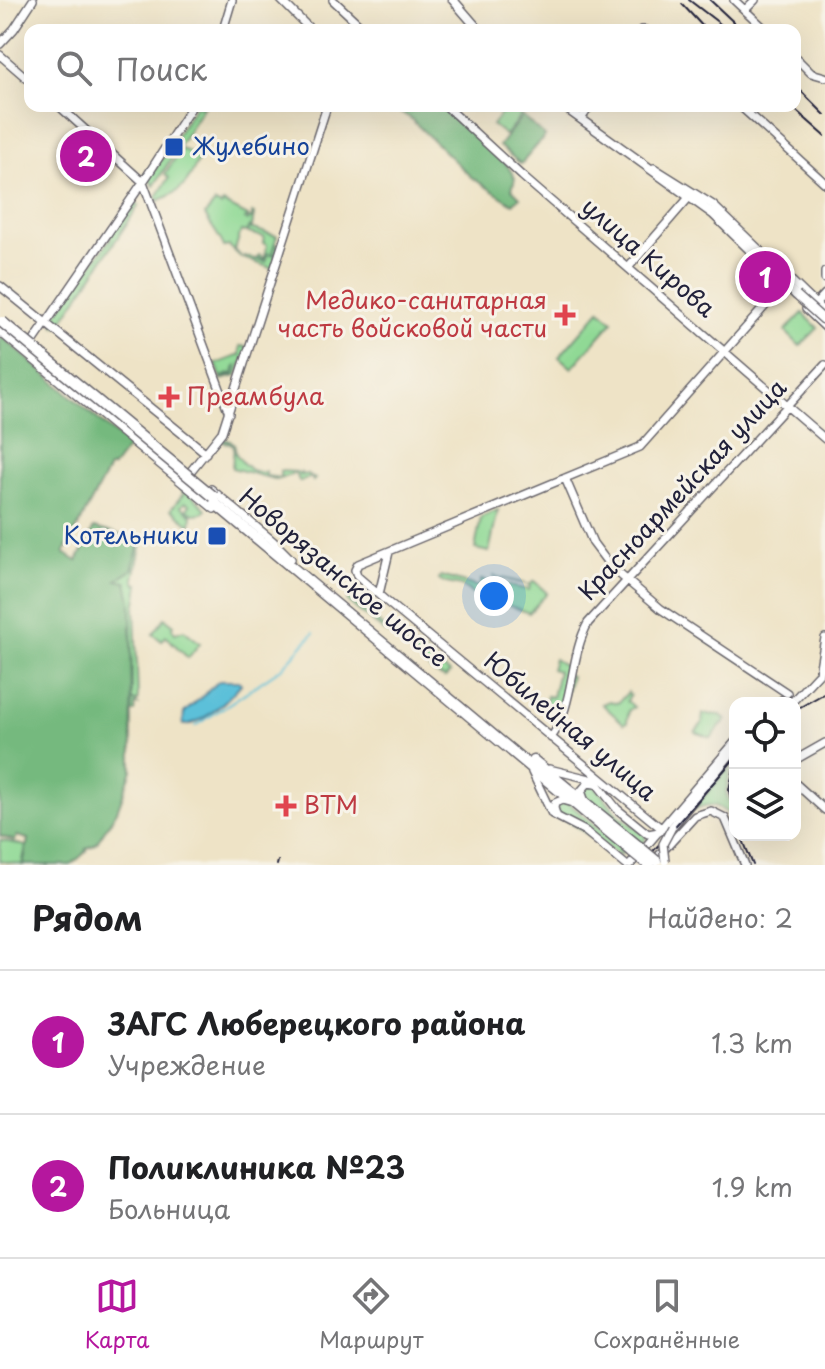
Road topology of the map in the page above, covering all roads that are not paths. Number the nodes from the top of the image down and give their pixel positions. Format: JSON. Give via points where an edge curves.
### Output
{"nodes":[{"id":1,"x":33,"y":0,"type":"edge"},
{"id":2,"x":232,"y":0,"type":"edge"},
{"id":3,"x":281,"y":0,"type":"edge"},
{"id":4,"x":333,"y":0,"type":"edge"},
{"id":5,"x":451,"y":0,"type":"edge"},
{"id":6,"x":734,"y":0,"type":"edge"},
{"id":7,"x":755,"y":0,"type":"edge"},
{"id":8,"x":745,"y":10,"type":"junction"},
{"id":9,"x":225,"y":24,"type":"edge"},
{"id":10,"x":305,"y":24,"type":"edge"},
{"id":11,"x":359,"y":24,"type":"edge"},
{"id":12,"x":472,"y":24,"type":"edge"},
{"id":13,"x":760,"y":24,"type":"edge"},
{"id":14,"x":0,"y":44,"type":"edge"},
{"id":15,"x":0,"y":55,"type":"edge"},
{"id":16,"x":801,"y":63,"type":"edge"},
{"id":17,"x":24,"y":76,"type":"edge"},
{"id":18,"x":825,"y":77,"type":"edge"},
{"id":19,"x":66,"y":112,"type":"edge"},
{"id":20,"x":188,"y":112,"type":"edge"},
{"id":21,"x":325,"y":112,"type":"edge"},
{"id":22,"x":453,"y":112,"type":"edge"},
{"id":23,"x":574,"y":112,"type":"edge"},
{"id":24,"x":586,"y":112,"type":"edge"},
{"id":25,"x":747,"y":112,"type":"edge"},
{"id":26,"x":582,"y":118,"type":"junction"},
{"id":27,"x":143,"y":182,"type":"junction"},
{"id":28,"x":825,"y":183,"type":"edge"},
{"id":29,"x":693,"y":194,"type":"junction"},
{"id":30,"x":713,"y":214,"type":"junction"},
{"id":31,"x":628,"y":268,"type":"junction"},
{"id":32,"x":0,"y":286,"type":"edge"},
{"id":33,"x":782,"y":287,"type":"junction"},
{"id":34,"x":825,"y":290,"type":"edge"},
{"id":35,"x":797,"y":294,"type":"junction"},
{"id":36,"x":814,"y":303,"type":"junction"},
{"id":37,"x":808,"y":311,"type":"junction"},
{"id":38,"x":825,"y":319,"type":"edge"},
{"id":39,"x":0,"y":323,"type":"edge"},
{"id":40,"x":47,"y":323,"type":"junction"},
{"id":41,"x":34,"y":342,"type":"junction"},
{"id":42,"x":724,"y":351,"type":"junction"},
{"id":43,"x":45,"y":352,"type":"junction"},
{"id":44,"x":26,"y":353,"type":"junction"},
{"id":45,"x":37,"y":362,"type":"junction"},
{"id":46,"x":825,"y":365,"type":"edge"},
{"id":47,"x":787,"y":407,"type":"junction"},
{"id":48,"x":229,"y":413,"type":"junction"},
{"id":49,"x":123,"y":416,"type":"junction"},
{"id":50,"x":133,"y":425,"type":"junction"},
{"id":51,"x":114,"y":426,"type":"junction"},
{"id":52,"x":125,"y":435,"type":"junction"},
{"id":53,"x":825,"y":439,"type":"edge"},
{"id":54,"x":206,"y":453,"type":"junction"},
{"id":55,"x":191,"y":472,"type":"junction"},
{"id":56,"x":565,"y":478,"type":"junction"},
{"id":57,"x":182,"y":482,"type":"junction"},
{"id":58,"x":381,"y":558,"type":"junction"},
{"id":59,"x":290,"y":562,"type":"junction"},
{"id":60,"x":626,"y":580,"type":"junction"},
{"id":61,"x":377,"y":592,"type":"junction"},
{"id":62,"x":825,"y":638,"type":"edge"},
{"id":63,"x":784,"y":697,"type":"edge"},
{"id":64,"x":790,"y":697,"type":"edge"},
{"id":65,"x":551,"y":738,"type":"junction"},
{"id":66,"x":825,"y":743,"type":"edge"},
{"id":67,"x":729,"y":753,"type":"edge"},
{"id":68,"x":729,"y":753,"type":"edge"},
{"id":69,"x":729,"y":754,"type":"edge"},
{"id":70,"x":801,"y":757,"type":"edge"},
{"id":71,"x":520,"y":758,"type":"junction"},
{"id":72,"x":533,"y":760,"type":"junction"},
{"id":73,"x":600,"y":788,"type":"junction"},
{"id":74,"x":801,"y":788,"type":"edge"},
{"id":75,"x":578,"y":807,"type":"junction"},
{"id":76,"x":593,"y":809,"type":"junction"},
{"id":77,"x":825,"y":810,"type":"edge"},
{"id":78,"x":564,"y":820,"type":"junction"},
{"id":79,"x":729,"y":824,"type":"edge"},
{"id":80,"x":645,"y":832,"type":"junction"},
{"id":81,"x":657,"y":835,"type":"junction"},
{"id":82,"x":737,"y":841,"type":"edge"},
{"id":83,"x":632,"y":858,"type":"edge"},
{"id":84,"x":656,"y":864,"type":"edge"},
{"id":85,"x":746,"y":865,"type":"edge"}],
"edges":[{"from":1,"to":14,"type":"main road"},
{"from":2,"to":9,"type":"main road"},
{"from":3,"to":10,"type":"main road"},
{"from":4,"to":11,"type":"main road"},
{"from":5,"to":12,"type":"main road"},
{"from":6,"to":8,"type":"main road"},
{"from":7,"to":8,"type":"main road"},
{"from":8,"to":13,"type":"main road"},
{"from":15,"to":17,"type":"main road"},
{"from":16,"to":18,"type":"main road"},
{"from":19,"to":27,"type":"main road"},
{"from":20,"to":27,"type":"main road"},
{"from":21,"to":48,"type":"main road"},
{"from":22,"to":31,"type":"main road","name":"улица Кирова"},
{"from":23,"to":26,"type":"main road"},
{"from":24,"to":26,"type":"main road"},
{"from":25,"to":28,"type":"main road"},
{"from":26,"to":29,"type":"main road"},
{"from":26,"to":29,"type":"main road"},
{"from":27,"to":40,"type":"main road"},
{"from":27,"to":48,"type":"main road"},
{"from":29,"to":30,"type":"main road"},
{"from":29,"to":31,"type":"main road"},
{"from":29,"to":35,"type":"main road"},
{"from":29,"to":36,"type":"main road","via":[[726,216]]},
{"from":30,"to":33,"type":"main road"},
{"from":30,"to":35,"type":"main road"},
{"from":31,"to":42,"type":"main road","name":"улица Кирова"},
{"from":32,"to":40,"type":"main road"},
{"from":33,"to":37,"type":"main road"},
{"from":33,"to":42,"type":"main road"},
{"from":34,"to":36,"type":"main road"},
{"from":35,"to":38,"type":"main road","bridge":true},
{"from":36,"to":37,"type":"main road"},
{"from":36,"to":38,"type":"main road"},
{"from":37,"to":38,"type":"main road"},
{"from":39,"to":41,"type":"main road"},
{"from":39,"to":44,"type":"main road"},
{"from":39,"to":59,"type":"highway","name":"Новорязанское шоссе","bridge":true},
{"from":40,"to":41,"type":"main road"},
{"from":40,"to":54,"type":"main road"},
{"from":41,"to":43,"type":"main road"},
{"from":41,"to":44,"type":"main road"},
{"from":42,"to":47,"type":"main road","name":"улица Кирова"},
{"from":42,"to":56,"type":"main road","via":[[643,444]]},
{"from":43,"to":45,"type":"main road","via":[[36,353]]},
{"from":43,"to":49,"type":"main road"},
{"from":44,"to":45,"type":"main road"},
{"from":45,"to":51,"type":"main road"},
{"from":46,"to":47,"type":"main road","name":"Красноармейская улица"},
{"from":47,"to":53,"type":"main road","name":"улица Кирова"},
{"from":47,"to":60,"type":"main road","name":"Красноармейская улица"},
{"from":48,"to":54,"type":"main road"},
{"from":49,"to":50,"type":"main road"},
{"from":49,"to":51,"type":"main road","via":[[123,425]]},
{"from":50,"to":52,"type":"main road","via":[[126,425]]},
{"from":50,"to":55,"type":"main road"},
{"from":51,"to":52,"type":"main road"},
{"from":52,"to":57,"type":"main road"},
{"from":54,"to":55,"type":"main road"},
{"from":55,"to":57,"type":"main road"},
{"from":55,"to":59,"type":"main road","via":[[273,541]]},
{"from":56,"to":58,"type":"main road"},
{"from":56,"to":60,"type":"main road","via":[[593,543]]},
{"from":57,"to":59,"type":"main road","via":[[259,545]]},
{"from":58,"to":61,"type":"main road"},
{"from":58,"to":61,"type":"main road","via":[[358,564],[355,570]]},
{"from":59,"to":71,"type":"highway","name":"Новорязанское шоссе"},
{"from":59,"to":72,"type":"highway","name":"Новорязанское шоссе"},
{"from":60,"to":63,"type":"main road"},
{"from":60,"to":65,"type":"main road","name":"Красноармейская улица","via":[[586,626],[562,720]]},
{"from":61,"to":65,"type":"main road","name":"Юбилейная улица"},
{"from":62,"to":64,"type":"main road","via":[[815,679]]},
{"from":65,"to":81,"type":"main road","name":"Юбилейная улица"},
{"from":66,"to":70,"type":"main road"},
{"from":67,"to":81,"type":"main road"},
{"from":68,"to":81,"type":"main road"},
{"from":69,"to":84,"type":"main road","bridge":true,"via":[[664,840]]},
{"from":71,"to":75,"type":"highway","name":"Новорязанское шоссе"},
{"from":71,"to":78,"type":"main road","via":[[538,781],[550,811]]},
{"from":72,"to":73,"type":"main road","via":[[594,780]]},
{"from":72,"to":76,"type":"highway","name":"Новорязанское шоссе"},
{"from":73,"to":76,"type":"main road","via":[[591,783],[581,789]]},
{"from":73,"to":80,"type":"main road"},
{"from":74,"to":77,"type":"main road"},
{"from":75,"to":78,"type":"main road","via":[[565,800],[555,803],[555,813]]},
{"from":75,"to":83,"type":"highway","name":"Новорязанское шоссе"},
{"from":76,"to":83,"type":"highway","name":"Новорязанское шоссе"},
{"from":78,"to":83,"type":"main road"},
{"from":79,"to":84,"type":"main road","via":[[723,813],[702,809],[689,818]]},
{"from":80,"to":81,"type":"main road"},
{"from":80,"to":83,"type":"main road"},
{"from":81,"to":83,"type":"main road"},
{"from":81,"to":83,"type":"main road"},
{"from":82,"to":85,"type":"main road"},
{"from":83,"to":84,"type":"highway","name":"Новорязанское шоссе","bridge":true},
{"from":84,"to":85,"type":"main road","via":[[695,816],[711,811],[725,818]]}]}
